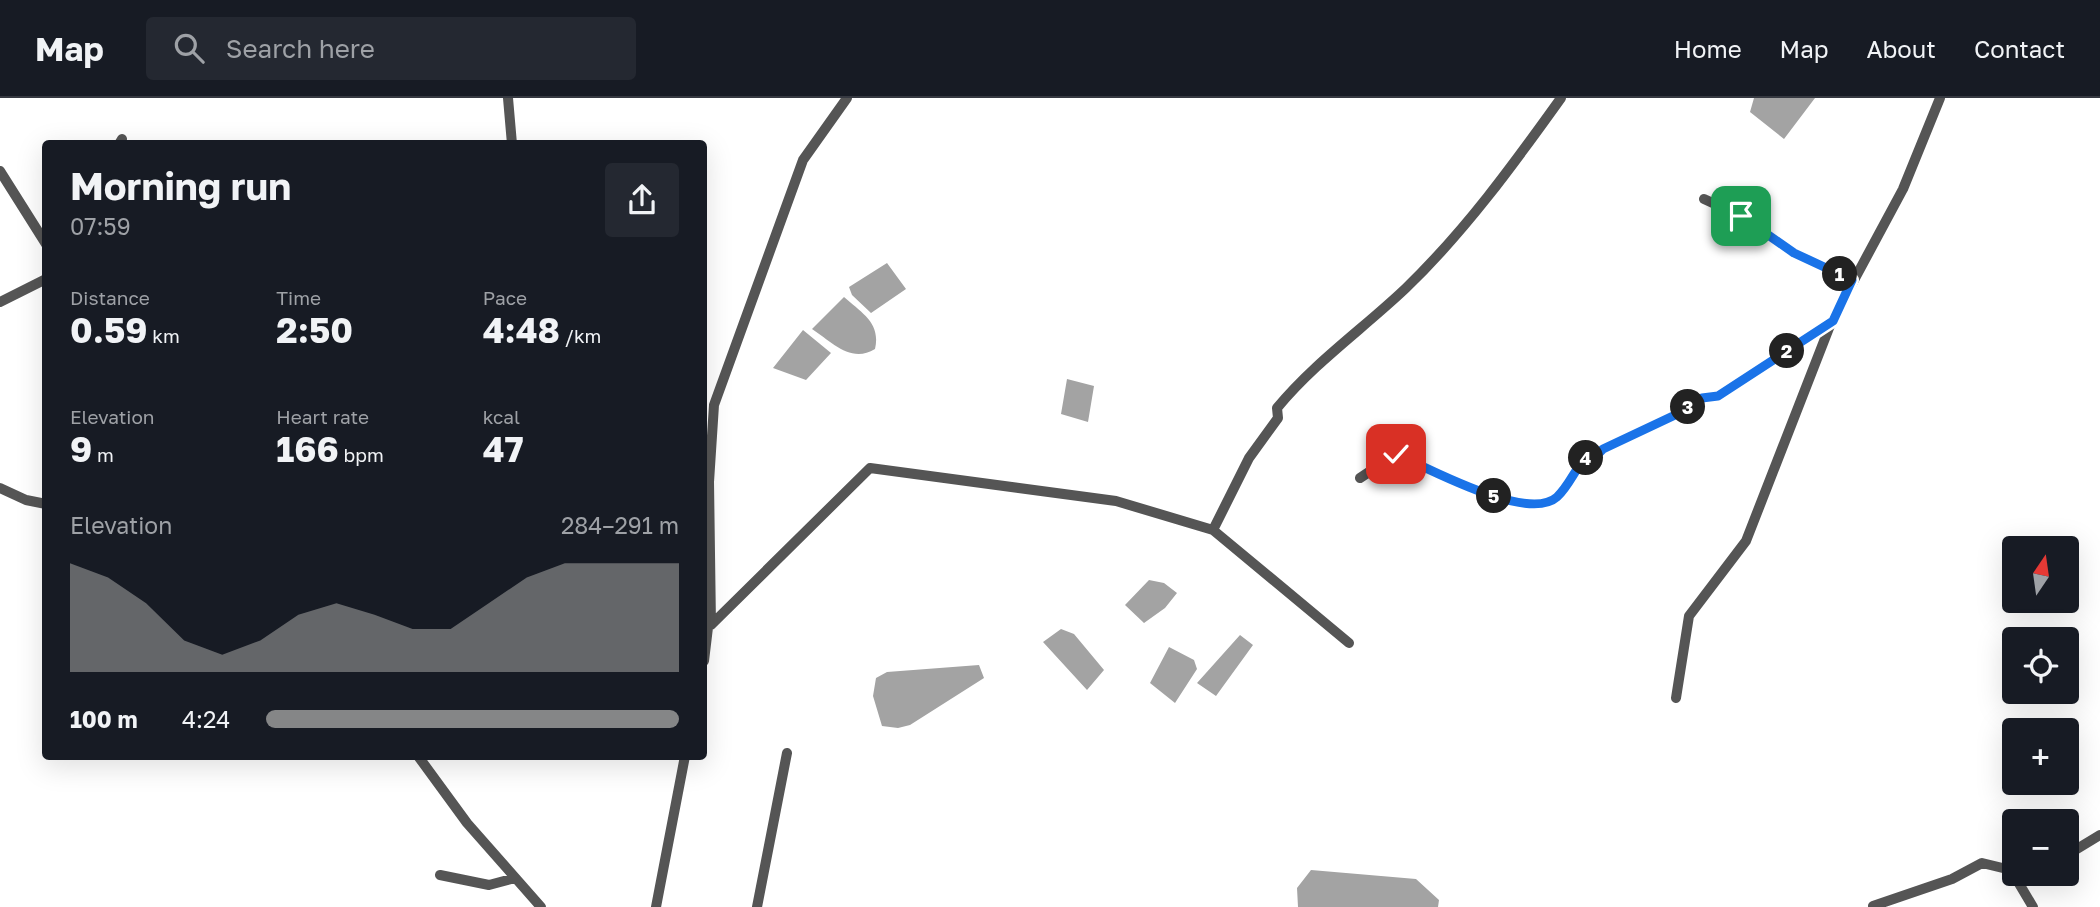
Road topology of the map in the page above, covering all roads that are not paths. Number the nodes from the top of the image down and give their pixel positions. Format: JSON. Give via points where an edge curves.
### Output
{"nodes":[{"id":1,"x":508,"y":98,"type":"edge"},
{"id":2,"x":847,"y":98,"type":"edge"},
{"id":3,"x":1561,"y":98,"type":"edge"},
{"id":4,"x":1940,"y":98,"type":"edge"},
{"id":5,"x":512,"y":140,"type":"edge"},
{"id":6,"x":0,"y":171,"type":"edge"},
{"id":7,"x":1704,"y":199,"type":"dead end"},
{"id":8,"x":42,"y":238,"type":"edge"},
{"id":9,"x":1852,"y":280,"type":"junction"},
{"id":10,"x":42,"y":281,"type":"edge"},
{"id":11,"x":0,"y":302,"type":"edge"},
{"id":12,"x":1831,"y":323,"type":"junction"},
{"id":13,"x":1360,"y":478,"type":"dead end"},
{"id":14,"x":0,"y":488,"type":"edge"},
{"id":15,"x":42,"y":503,"type":"edge"},
{"id":16,"x":1213,"y":530,"type":"junction"},
{"id":17,"x":707,"y":611,"type":"edge"},
{"id":18,"x":710,"y":625,"type":"junction"},
{"id":19,"x":707,"y":643,"type":"edge"},
{"id":20,"x":1349,"y":643,"type":"dead end"},
{"id":21,"x":1676,"y":698,"type":"dead end"},
{"id":22,"x":787,"y":753,"type":"dead end"},
{"id":23,"x":421,"y":760,"type":"edge"},
{"id":24,"x":684,"y":760,"type":"edge"},
{"id":25,"x":2100,"y":835,"type":"edge"},
{"id":26,"x":2079,"y":848,"type":"edge"},
{"id":27,"x":440,"y":876,"type":"dead end"},
{"id":28,"x":515,"y":878,"type":"junction"},
{"id":29,"x":660,"y":906,"type":"edge"},
{"id":30,"x":1873,"y":906,"type":"edge"},
{"id":31,"x":541,"y":907,"type":"edge"},
{"id":32,"x":757,"y":907,"type":"edge"},
{"id":33,"x":2033,"y":907,"type":"edge"}],
"edges":[{"from":1,"to":5,"type":"street"},
{"from":2,"to":18,"type":"street","via":[[803,160],[714,405],[709,482]]},
{"from":3,"to":16,"type":"street","via":[[1466,226],[1277,408],[1278,418],[1249,458]]},
{"from":4,"to":9,"type":"street","via":[[1903,189]]},
{"from":6,"to":8,"type":"street"},
{"from":7,"to":9,"type":"street","via":[[1741,216],[1794,253]]},
{"from":9,"to":12,"type":"street"},
{"from":10,"to":11,"type":"street"},
{"from":12,"to":13,"type":"street","via":[[1718,396],[1702,398],[1596,456],[1586,457],[1557,497],[1540,505],[1502,500],[1396,454]]},
{"from":12,"to":21,"type":"street","via":[[1746,541],[1689,616]]},
{"from":14,"to":15,"type":"street"},
{"from":16,"to":18,"type":"street","via":[[1116,501],[870,468]]},
{"from":16,"to":20,"type":"street"},
{"from":17,"to":18,"type":"street"},
{"from":18,"to":19,"type":"street"},
{"from":22,"to":32,"type":"street"},
{"from":23,"to":28,"type":"street","via":[[467,824]]},
{"from":24,"to":29,"type":"street"},
{"from":25,"to":26,"type":"street"},
{"from":27,"to":28,"type":"street","via":[[489,885]]},
{"from":28,"to":31,"type":"street"},
{"from":30,"to":33,"type":"street","via":[[1952,879],[1982,863],[2011,870]]}]}
